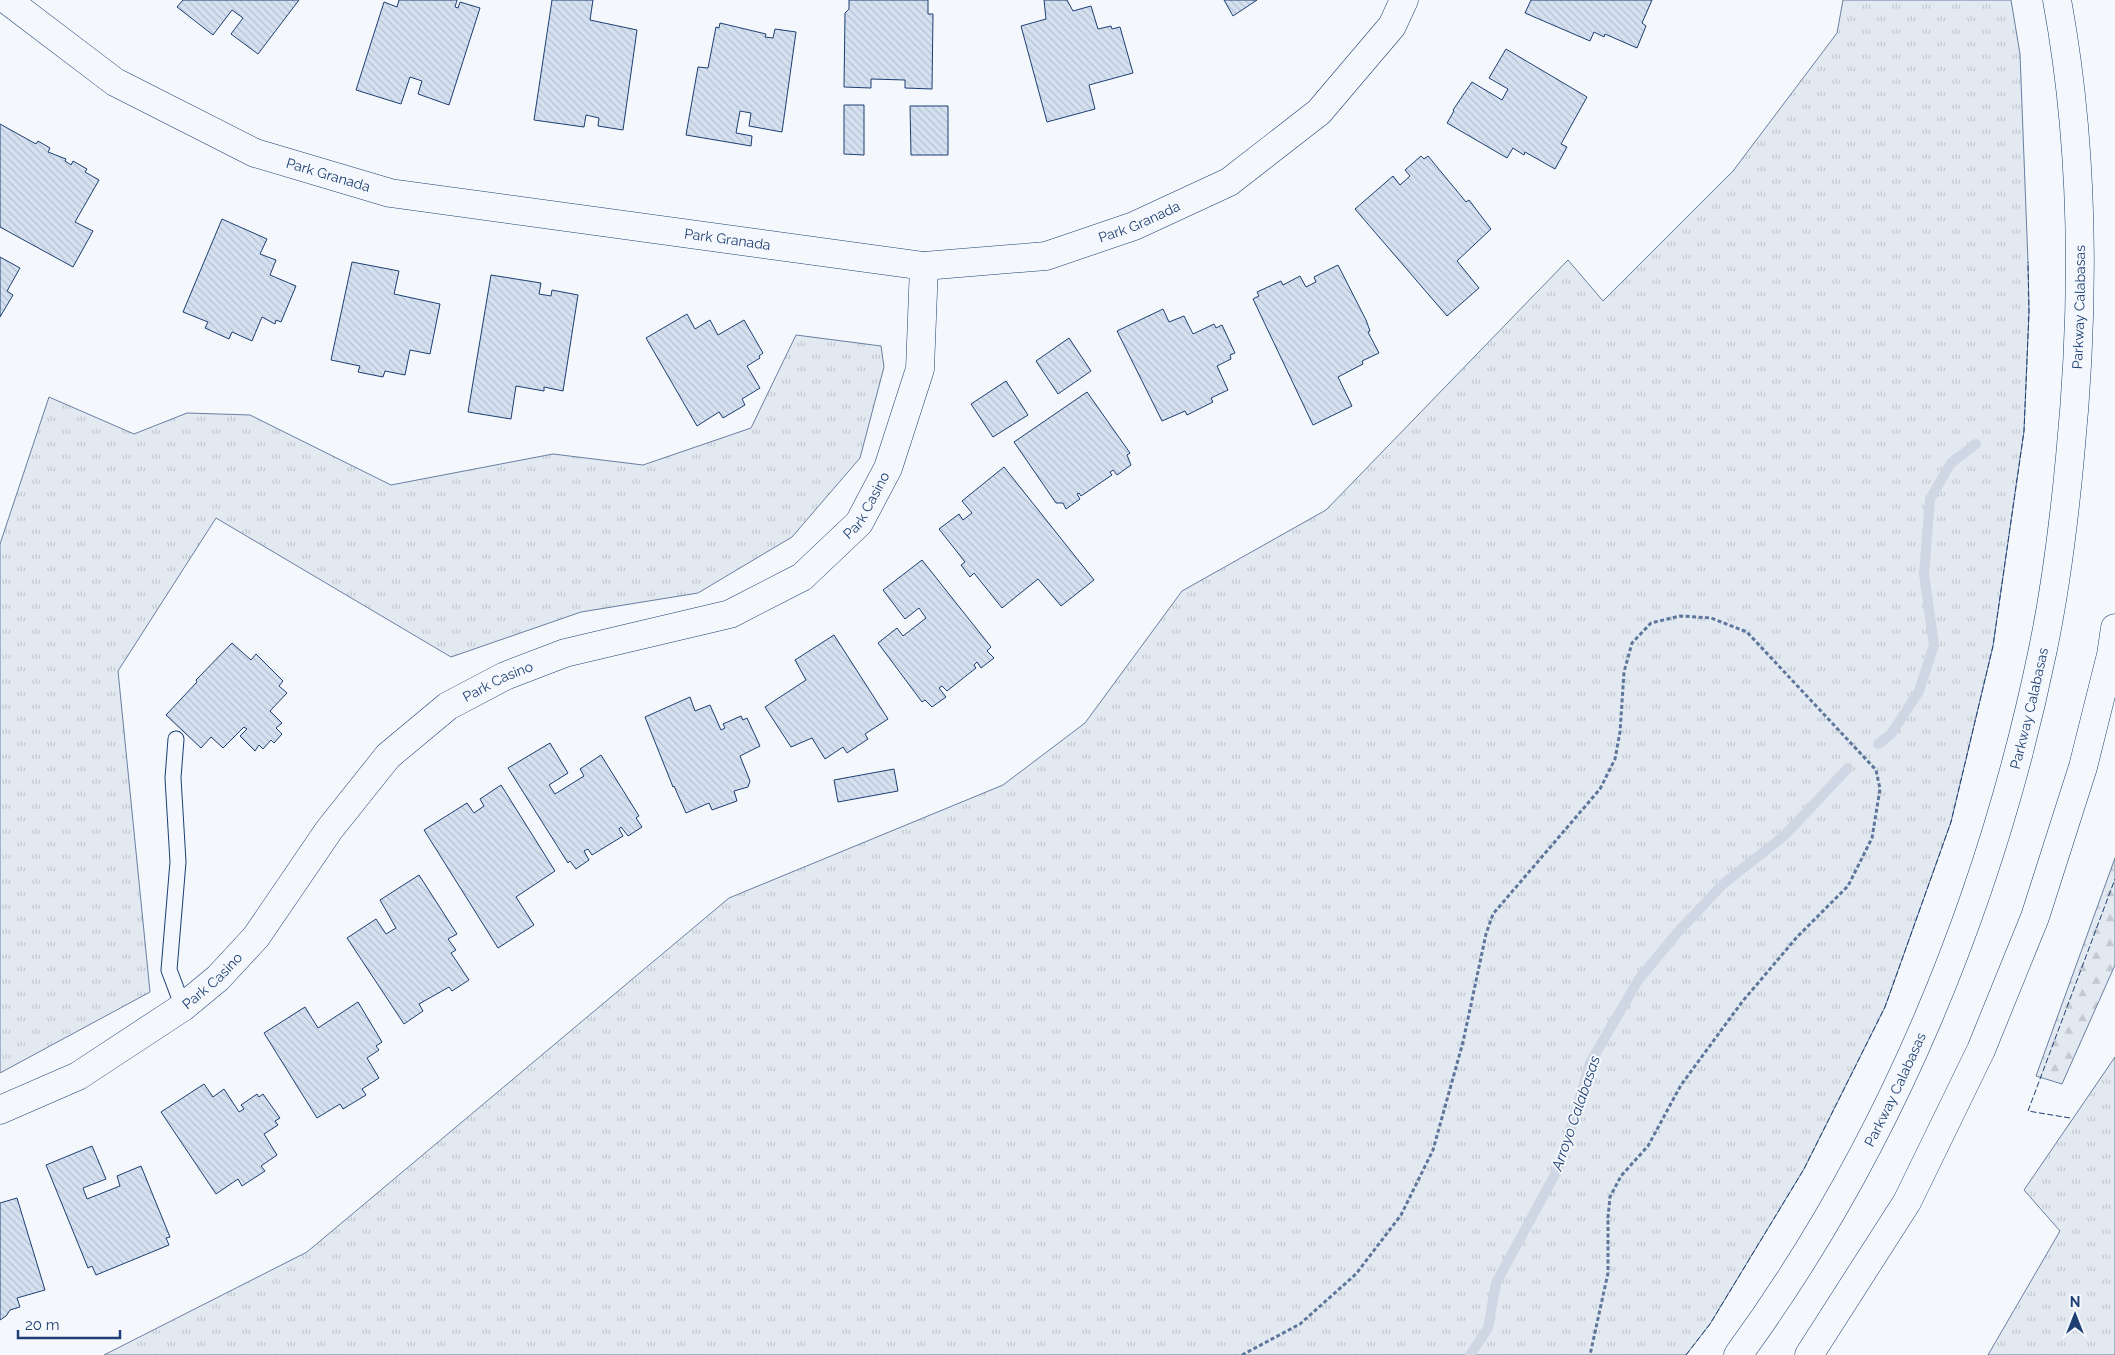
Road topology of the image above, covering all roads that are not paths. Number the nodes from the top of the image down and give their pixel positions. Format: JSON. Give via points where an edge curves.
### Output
{"nodes":[{"id":1,"x":1404,"y":0,"type":"edge"},
{"id":2,"x":2058,"y":0,"type":"edge"},
{"id":3,"x":5,"y":4,"type":"edge"},
{"id":4,"x":924,"y":266,"type":"junction"},
{"id":5,"x":2115,"y":628,"type":"edge"},
{"id":6,"x":176,"y":739,"type":"dead end"},
{"id":7,"x":183,"y":1007,"type":"junction"},
{"id":8,"x":0,"y":1110,"type":"edge"},
{"id":9,"x":1738,"y":1355,"type":"edge"},
{"id":10,"x":1809,"y":1355,"type":"edge"}],
"edges":[{"from":1,"to":4,"type":"street","name":"Park Granada","via":[[1392,26],[1319,112],[1228,182],[1134,226],[1046,256]]},
{"from":2,"to":9,"type":"street","name":"Parkway Calabasas","via":[[2078,165],[2081,286],[2075,406],[2064,518],[2039,666],[2019,751],[1979,889],[1917,1045],[1852,1178],[1770,1311]]},
{"from":3,"to":4,"type":"street","name":"Park Granada","via":[[115,82],[246,149],[390,193]]},
{"from":4,"to":7,"type":"street","name":"Park Casino","via":[[920,369],[888,468],[859,523],[802,577],[730,614],[565,653],[505,676],[448,706],[388,756],[329,830],[256,937],[218,978]]},
{"from":5,"to":10,"type":"street","via":[[2083,767],[2035,917],[1981,1050],[1907,1202]]},
{"from":6,"to":7,"type":"lane","via":[[173,778],[178,862],[169,970]]},
{"from":7,"to":8,"type":"street","name":"Park Casino","via":[[78,1076]]}]}
